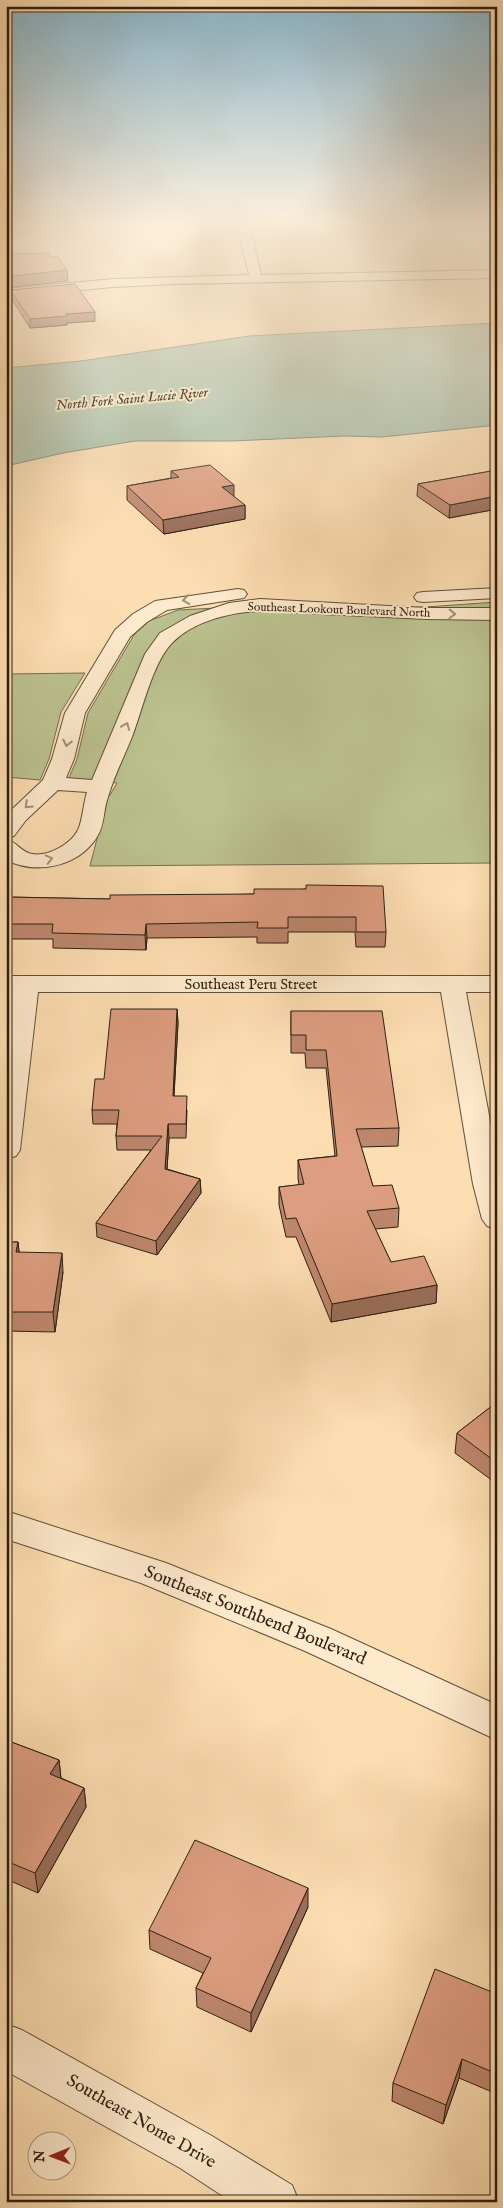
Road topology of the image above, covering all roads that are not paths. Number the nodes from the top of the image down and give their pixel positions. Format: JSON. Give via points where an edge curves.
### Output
{"nodes":[{"id":1,"x":497,"y":593,"type":"edge"},
{"id":2,"x":224,"y":602,"type":"junction"},
{"id":3,"x":497,"y":614,"type":"edge"},
{"id":4,"x":52,"y":783,"type":"junction"},
{"id":5,"x":100,"y":787,"type":"junction"},
{"id":6,"x":6,"y":831,"type":"edge"},
{"id":7,"x":6,"y":846,"type":"edge"},
{"id":8,"x":16,"y":984,"type":"edge"},
{"id":9,"x":452,"y":984,"type":"junction"},
{"id":10,"x":497,"y":984,"type":"edge"},
{"id":11,"x":6,"y":1150,"type":"edge"},
{"id":12,"x":497,"y":1219,"type":"edge"},
{"id":13,"x":6,"y":1525,"type":"edge"},
{"id":14,"x":497,"y":1723,"type":"edge"},
{"id":15,"x":6,"y":2046,"type":"edge"},
{"id":16,"x":275,"y":2202,"type":"edge"}],
"edges":[{"from":1,"to":2,"type":"street","via":[[422,597],[266,594]]},
{"from":2,"to":3,"type":"street","name":"Southeast Lookout Boulevard North","one_way":true},
{"from":2,"to":4,"type":"street","one_way":true,"via":[[162,605],[122,634],[74,713],[63,759]]},
{"from":5,"to":2,"type":"street","name":"Southeast Lookout Boulevard North","one_way":true,"via":[[149,668],[166,638]]},
{"from":4,"to":5,"type":"street"},
{"from":4,"to":6,"type":"street","one_way":true},
{"from":7,"to":5,"type":"street","name":"Southeast Lookout Boulevard North","one_way":true,"via":[[21,860],[36,862],[76,847],[87,835]]},
{"from":8,"to":9,"type":"street","name":"Southeast Peru Street"},
{"from":8,"to":11,"type":"street"},
{"from":9,"to":10,"type":"street","name":"Southeast Peru Street"},
{"from":9,"to":12,"type":"street","via":[[487,1184]]},
{"from":13,"to":14,"type":"street","name":"Southeast Southbend Boulevard","via":[[153,1573],[309,1636]]},
{"from":15,"to":16,"type":"street","name":"Southeast Nome Drive","via":[[196,2152]]}]}
